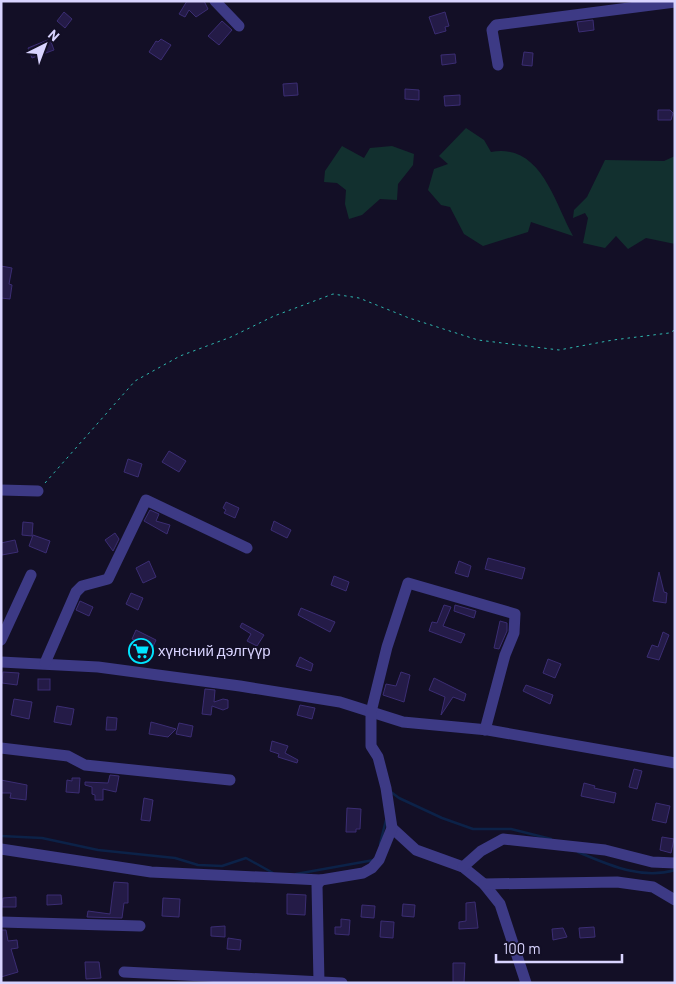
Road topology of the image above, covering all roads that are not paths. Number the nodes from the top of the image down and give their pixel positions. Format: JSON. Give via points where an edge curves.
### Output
{"nodes":[{"id":1,"x":215,"y":1,"type":"edge"},
{"id":2,"x":675,"y":2,"type":"edge"},
{"id":3,"x":239,"y":26,"type":"dead end"},
{"id":4,"x":498,"y":65,"type":"dead end"},
{"id":5,"x":1,"y":490,"type":"edge"},
{"id":6,"x":38,"y":492,"type":"road end"},
{"id":7,"x":247,"y":548,"type":"dead end"},
{"id":8,"x":31,"y":574,"type":"dead end"},
{"id":9,"x":1,"y":640,"type":"edge"},
{"id":10,"x":1,"y":662,"type":"edge"},
{"id":11,"x":45,"y":663,"type":"junction"},
{"id":12,"x":370,"y":712,"type":"junction"},
{"id":13,"x":485,"y":730,"type":"junction"},
{"id":14,"x":1,"y":748,"type":"edge"},
{"id":15,"x":675,"y":763,"type":"edge"},
{"id":16,"x":230,"y":780,"type":"dead end"},
{"id":17,"x":392,"y":828,"type":"junction"},
{"id":18,"x":1,"y":849,"type":"edge"},
{"id":19,"x":675,"y":862,"type":"edge"},
{"id":20,"x":463,"y":867,"type":"junction"},
{"id":21,"x":321,"y":880,"type":"junction"},
{"id":22,"x":484,"y":884,"type":"junction"},
{"id":23,"x":675,"y":900,"type":"edge"},
{"id":24,"x":1,"y":922,"type":"edge"},
{"id":25,"x":140,"y":926,"type":"dead end"},
{"id":26,"x":124,"y":972,"type":"dead end"},
{"id":27,"x":319,"y":982,"type":"edge"},
{"id":28,"x":342,"y":983,"type":"edge"},
{"id":29,"x":526,"y":983,"type":"edge"}],
"edges":[{"from":1,"to":3,"type":"street"},
{"from":2,"to":4,"type":"street","via":[[496,25],[492,30]]},
{"from":5,"to":6,"type":"street"},
{"from":7,"to":11,"type":"street","via":[[146,500],[108,579],[82,586],[76,592]]},
{"from":8,"to":9,"type":"street"},
{"from":10,"to":11,"type":"street"},
{"from":11,"to":12,"type":"street","via":[[137,671],[340,702]]},
{"from":12,"to":13,"type":"street","via":[[403,722]]},
{"from":12,"to":13,"type":"street","via":[[408,583],[515,614],[514,633]]},
{"from":12,"to":17,"type":"street","via":[[371,746],[378,757],[386,788]]},
{"from":13,"to":15,"type":"street"},
{"from":14,"to":16,"type":"street","via":[[68,756],[85,765]]},
{"from":17,"to":20,"type":"street","via":[[416,850]]},
{"from":17,"to":21,"type":"street","via":[[379,860],[372,868],[364,873]]},
{"from":18,"to":21,"type":"street","via":[[151,872]]},
{"from":19,"to":20,"type":"street","via":[[652,862],[596,849],[503,839],[481,851]]},
{"from":20,"to":22,"type":"street"},
{"from":21,"to":27,"type":"street","via":[[317,885]]},
{"from":22,"to":23,"type":"street","via":[[617,882],[653,887]]},
{"from":22,"to":29,"type":"street","via":[[500,904]]},
{"from":24,"to":25,"type":"street"},
{"from":26,"to":27,"type":"street"},
{"from":27,"to":28,"type":"street"}]}
